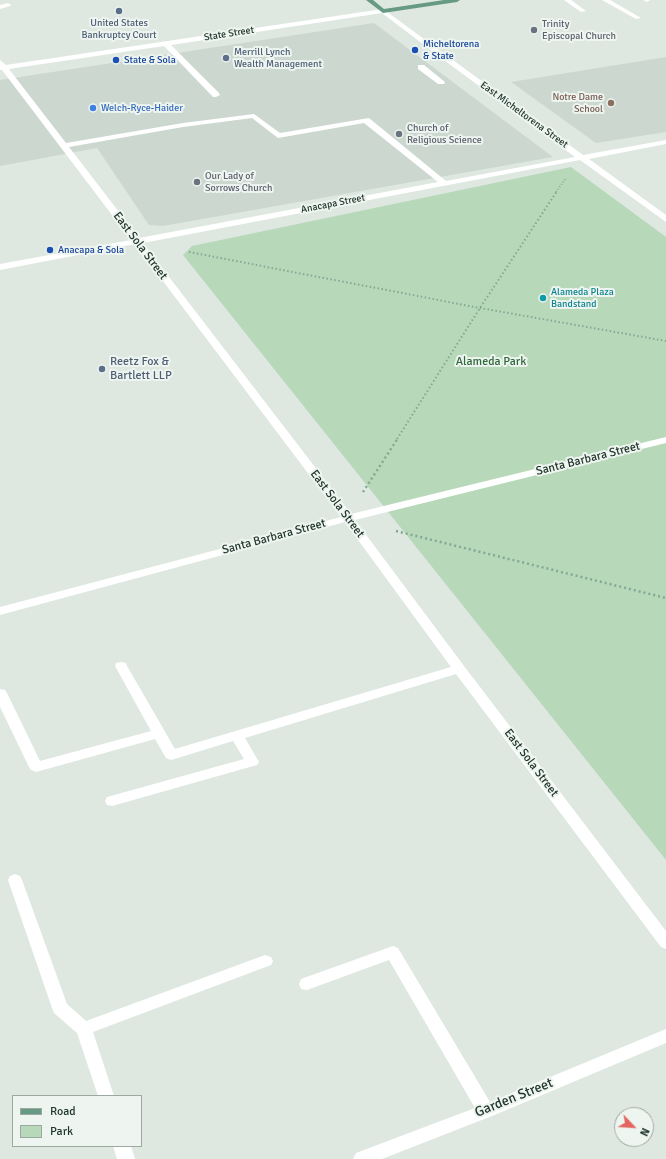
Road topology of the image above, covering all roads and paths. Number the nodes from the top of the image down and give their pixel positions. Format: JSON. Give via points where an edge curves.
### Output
{"nodes":[{"id":1,"x":369,"y":0,"type":"edge"},
{"id":2,"x":457,"y":0,"type":"edge"},
{"id":3,"x":567,"y":0,"type":"edge"},
{"id":4,"x":605,"y":0,"type":"edge"},
{"id":5,"x":0,"y":4,"type":"edge"},
{"id":6,"x":0,"y":7,"type":"edge"},
{"id":7,"x":583,"y":10,"type":"dead end"},
{"id":8,"x":383,"y":11,"type":"junction"},
{"id":9,"x":638,"y":18,"type":"dead end"},
{"id":10,"x":166,"y":44,"type":"junction"},
{"id":11,"x":1,"y":66,"type":"edge"},
{"id":12,"x":421,"y":66,"type":"dead end"},
{"id":13,"x":441,"y":82,"type":"dead end"},
{"id":14,"x":216,"y":95,"type":"dead end"},
{"id":15,"x":666,"y":142,"type":"edge"},
{"id":16,"x":64,"y":146,"type":"junction"},
{"id":17,"x":581,"y":157,"type":"junction"},
{"id":18,"x":568,"y":176,"type":"dead end"},
{"id":19,"x":444,"y":183,"type":"junction"},
{"id":20,"x":666,"y":219,"type":"edge"},
{"id":21,"x":136,"y":241,"type":"junction"},
{"id":22,"x":186,"y":251,"type":"dead end"},
{"id":23,"x":0,"y":267,"type":"edge"},
{"id":24,"x":480,"y":308,"type":"junction"},
{"id":25,"x":666,"y":341,"type":"edge"},
{"id":26,"x":666,"y":440,"type":"edge"},
{"id":27,"x":363,"y":492,"type":"dead end"},
{"id":28,"x":348,"y":518,"type":"junction"},
{"id":29,"x":396,"y":531,"type":"dead end"},
{"id":30,"x":666,"y":598,"type":"edge"},
{"id":31,"x":0,"y":611,"type":"edge"},
{"id":32,"x":121,"y":666,"type":"dead end"},
{"id":33,"x":459,"y":669,"type":"junction"},
{"id":34,"x":0,"y":693,"type":"edge"},
{"id":35,"x":159,"y":733,"type":"junction"},
{"id":36,"x":237,"y":736,"type":"junction"},
{"id":37,"x":112,"y":801,"type":"dead end"},
{"id":38,"x":15,"y":880,"type":"dead end"},
{"id":39,"x":666,"y":942,"type":"edge"},
{"id":40,"x":265,"y":961,"type":"dead end"},
{"id":41,"x":307,"y":984,"type":"dead end"},
{"id":42,"x":84,"y":1028,"type":"junction"},
{"id":43,"x":666,"y":1036,"type":"edge"},
{"id":44,"x":106,"y":1095,"type":"edge"},
{"id":45,"x":486,"y":1111,"type":"junction"},
{"id":46,"x":122,"y":1147,"type":"edge"},
{"id":47,"x":126,"y":1159,"type":"edge"},
{"id":48,"x":362,"y":1159,"type":"edge"}],
"edges":[{"from":1,"to":8,"type":"main road"},
{"from":2,"to":8,"type":"main road","name":"State Street"},
{"from":3,"to":7,"type":"street"},
{"from":4,"to":9,"type":"street"},
{"from":5,"to":6,"type":"street","via":[[8,4]]},
{"from":8,"to":10,"type":"street","name":"State Street"},
{"from":8,"to":17,"type":"street","name":"East Micheltorena Street"},
{"from":10,"to":11,"type":"street","name":"State Street"},
{"from":10,"to":14,"type":"street"},
{"from":11,"to":16,"type":"street","name":"East Sola Street"},
{"from":12,"to":13,"type":"street"},
{"from":15,"to":17,"type":"street","name":"Anacapa Street"},
{"from":16,"to":19,"type":"street","via":[[183,125],[254,116],[278,136],[366,120]]},
{"from":16,"to":21,"type":"street","name":"East Sola Street"},
{"from":17,"to":19,"type":"street","name":"Anacapa Street"},
{"from":17,"to":20,"type":"street","name":"East Micheltorena Street"},
{"from":18,"to":24,"type":"path"},
{"from":19,"to":21,"type":"street","name":"Anacapa Street"},
{"from":21,"to":23,"type":"street","name":"Anacapa Street"},
{"from":21,"to":28,"type":"street","name":"East Sola Street"},
{"from":22,"to":24,"type":"path"},
{"from":24,"to":25,"type":"path"},
{"from":24,"to":27,"type":"path"},
{"from":26,"to":28,"type":"street","name":"Santa Barbara Street"},
{"from":28,"to":31,"type":"street","name":"Santa Barbara Street"},
{"from":28,"to":33,"type":"street","name":"East Sola Street"},
{"from":29,"to":30,"type":"path"},
{"from":32,"to":35,"type":"street"},
{"from":33,"to":36,"type":"street"},
{"from":33,"to":39,"type":"street","name":"East Sola Street"},
{"from":34,"to":35,"type":"street","via":[[36,767]]},
{"from":35,"to":36,"type":"street","via":[[171,755]]},
{"from":36,"to":37,"type":"street","via":[[252,762]]},
{"from":38,"to":42,"type":"street","via":[[60,1008]]},
{"from":40,"to":42,"type":"street"},
{"from":41,"to":45,"type":"street","via":[[393,952]]},
{"from":42,"to":44,"type":"street"},
{"from":43,"to":45,"type":"street","name":"Garden Street"},
{"from":45,"to":48,"type":"street","name":"Garden Street"},
{"from":46,"to":47,"type":"street"}]}
